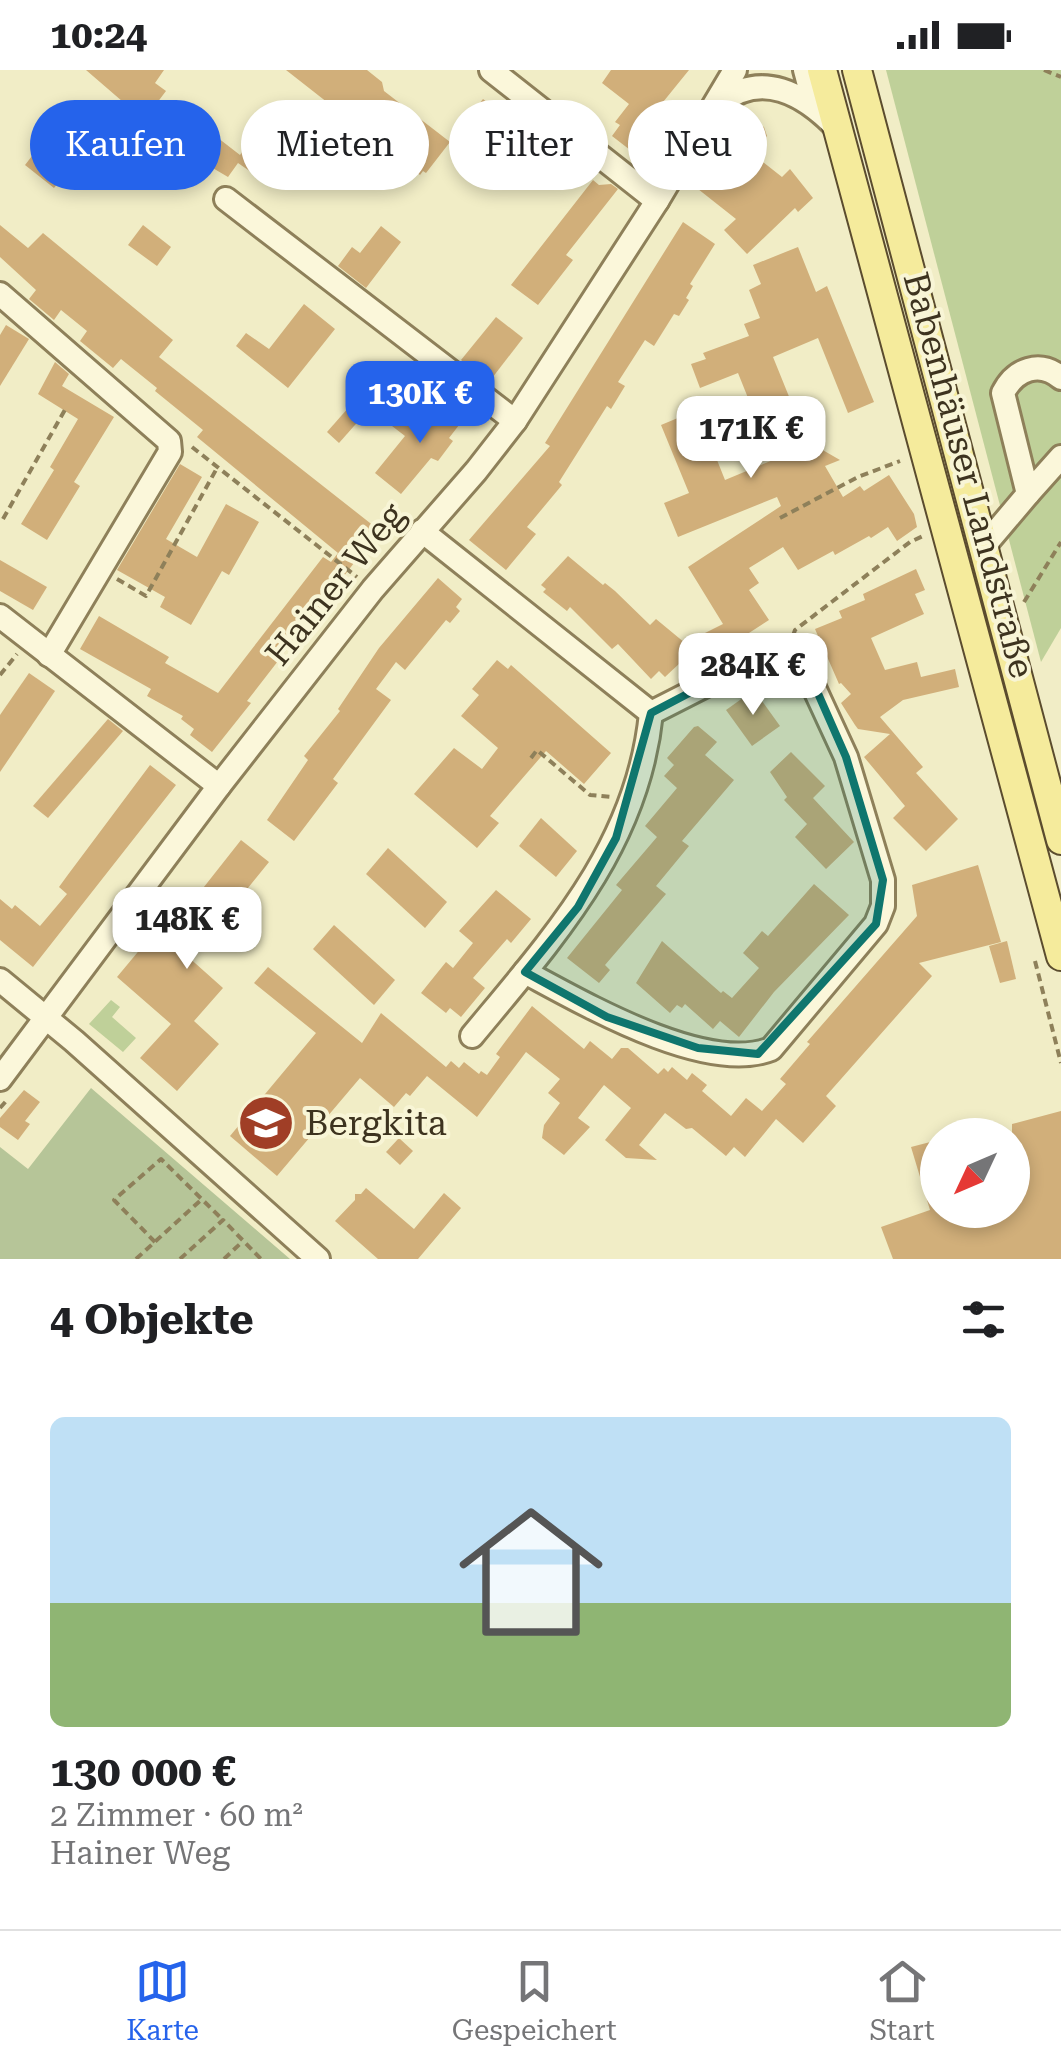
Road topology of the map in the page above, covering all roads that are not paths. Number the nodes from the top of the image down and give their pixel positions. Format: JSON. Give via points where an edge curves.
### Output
{"nodes":[{"id":1,"x":491,"y":70,"type":"edge"},
{"id":2,"x":735,"y":70,"type":"edge"},
{"id":3,"x":806,"y":70,"type":"edge"},
{"id":4,"x":822,"y":70,"type":"edge"},
{"id":5,"x":857,"y":70,"type":"edge"},
{"id":6,"x":718,"y":100,"type":"edge"},
{"id":7,"x":724,"y":100,"type":"edge"},
{"id":8,"x":814,"y":104,"type":"junction"},
{"id":9,"x":836,"y":128,"type":"junction"},
{"id":10,"x":663,"y":190,"type":"edge"},
{"id":11,"x":656,"y":201,"type":"junction"},
{"id":12,"x":229,"y":202,"type":"dead end"},
{"id":13,"x":0,"y":294,"type":"edge"},
{"id":14,"x":1061,"y":378,"type":"edge"},
{"id":15,"x":515,"y":420,"type":"junction"},
{"id":16,"x":1061,"y":456,"type":"edge"},
{"id":17,"x":1028,"y":494,"type":"junction"},
{"id":18,"x":422,"y":531,"type":"junction"},
{"id":19,"x":984,"y":546,"type":"junction"},
{"id":20,"x":0,"y":616,"type":"edge"},
{"id":21,"x":49,"y":654,"type":"junction"},
{"id":22,"x":651,"y":712,"type":"junction"},
{"id":23,"x":219,"y":786,"type":"junction"},
{"id":24,"x":1061,"y":840,"type":"edge"},
{"id":25,"x":1061,"y":956,"type":"edge"},
{"id":26,"x":525,"y":972,"type":"junction"},
{"id":27,"x":0,"y":980,"type":"edge"},
{"id":28,"x":48,"y":1018,"type":"junction"},
{"id":29,"x":472,"y":1036,"type":"dead end"},
{"id":30,"x":0,"y":1079,"type":"edge"},
{"id":31,"x":318,"y":1259,"type":"edge"}],
"edges":[{"from":1,"to":11,"type":"street"},
{"from":2,"to":6,"type":"street","name":"Hainer Weg"},
{"from":3,"to":8,"type":"street"},
{"from":4,"to":9,"type":"main road","name":"Babenhäuser Landstraße"},
{"from":5,"to":19,"type":"main road","name":"Babenhäuser Landstraße"},
{"from":7,"to":8,"type":"street","name":"Hainer Weg","via":[[754,82],[795,89]]},
{"from":8,"to":9,"type":"street","name":"Hainer Weg"},
{"from":9,"to":25,"type":"main road","name":"Babenhäuser Landstraße"},
{"from":10,"to":11,"type":"street","name":"Hainer Weg"},
{"from":11,"to":15,"type":"street","name":"Hainer Weg"},
{"from":12,"to":15,"type":"street"},
{"from":13,"to":21,"type":"street","via":[[169,441],[170,452]]},
{"from":14,"to":17,"type":"street","via":[[1034,367],[1022,370],[1003,393]]},
{"from":15,"to":18,"type":"street","name":"Hainer Weg"},
{"from":16,"to":17,"type":"street"},
{"from":17,"to":19,"type":"street"},
{"from":18,"to":22,"type":"street"},
{"from":18,"to":23,"type":"street","name":"Hainer Weg"},
{"from":19,"to":24,"type":"main road","name":"Babenhäuser Landstraße"},
{"from":20,"to":21,"type":"street"},
{"from":21,"to":23,"type":"street"},
{"from":22,"to":26,"type":"street","via":[[616,838],[578,906]]},
{"from":22,"to":26,"type":"street","via":[[754,659],[788,656],[809,674],[846,757],[883,880],[876,924],[771,1048],[749,1055],[698,1048],[607,1017]]},
{"from":23,"to":28,"type":"street","name":"Hainer Weg"},
{"from":26,"to":29,"type":"street"},
{"from":27,"to":28,"type":"street"},
{"from":28,"to":30,"type":"street","name":"Hainer Weg"},
{"from":28,"to":31,"type":"street"}]}
